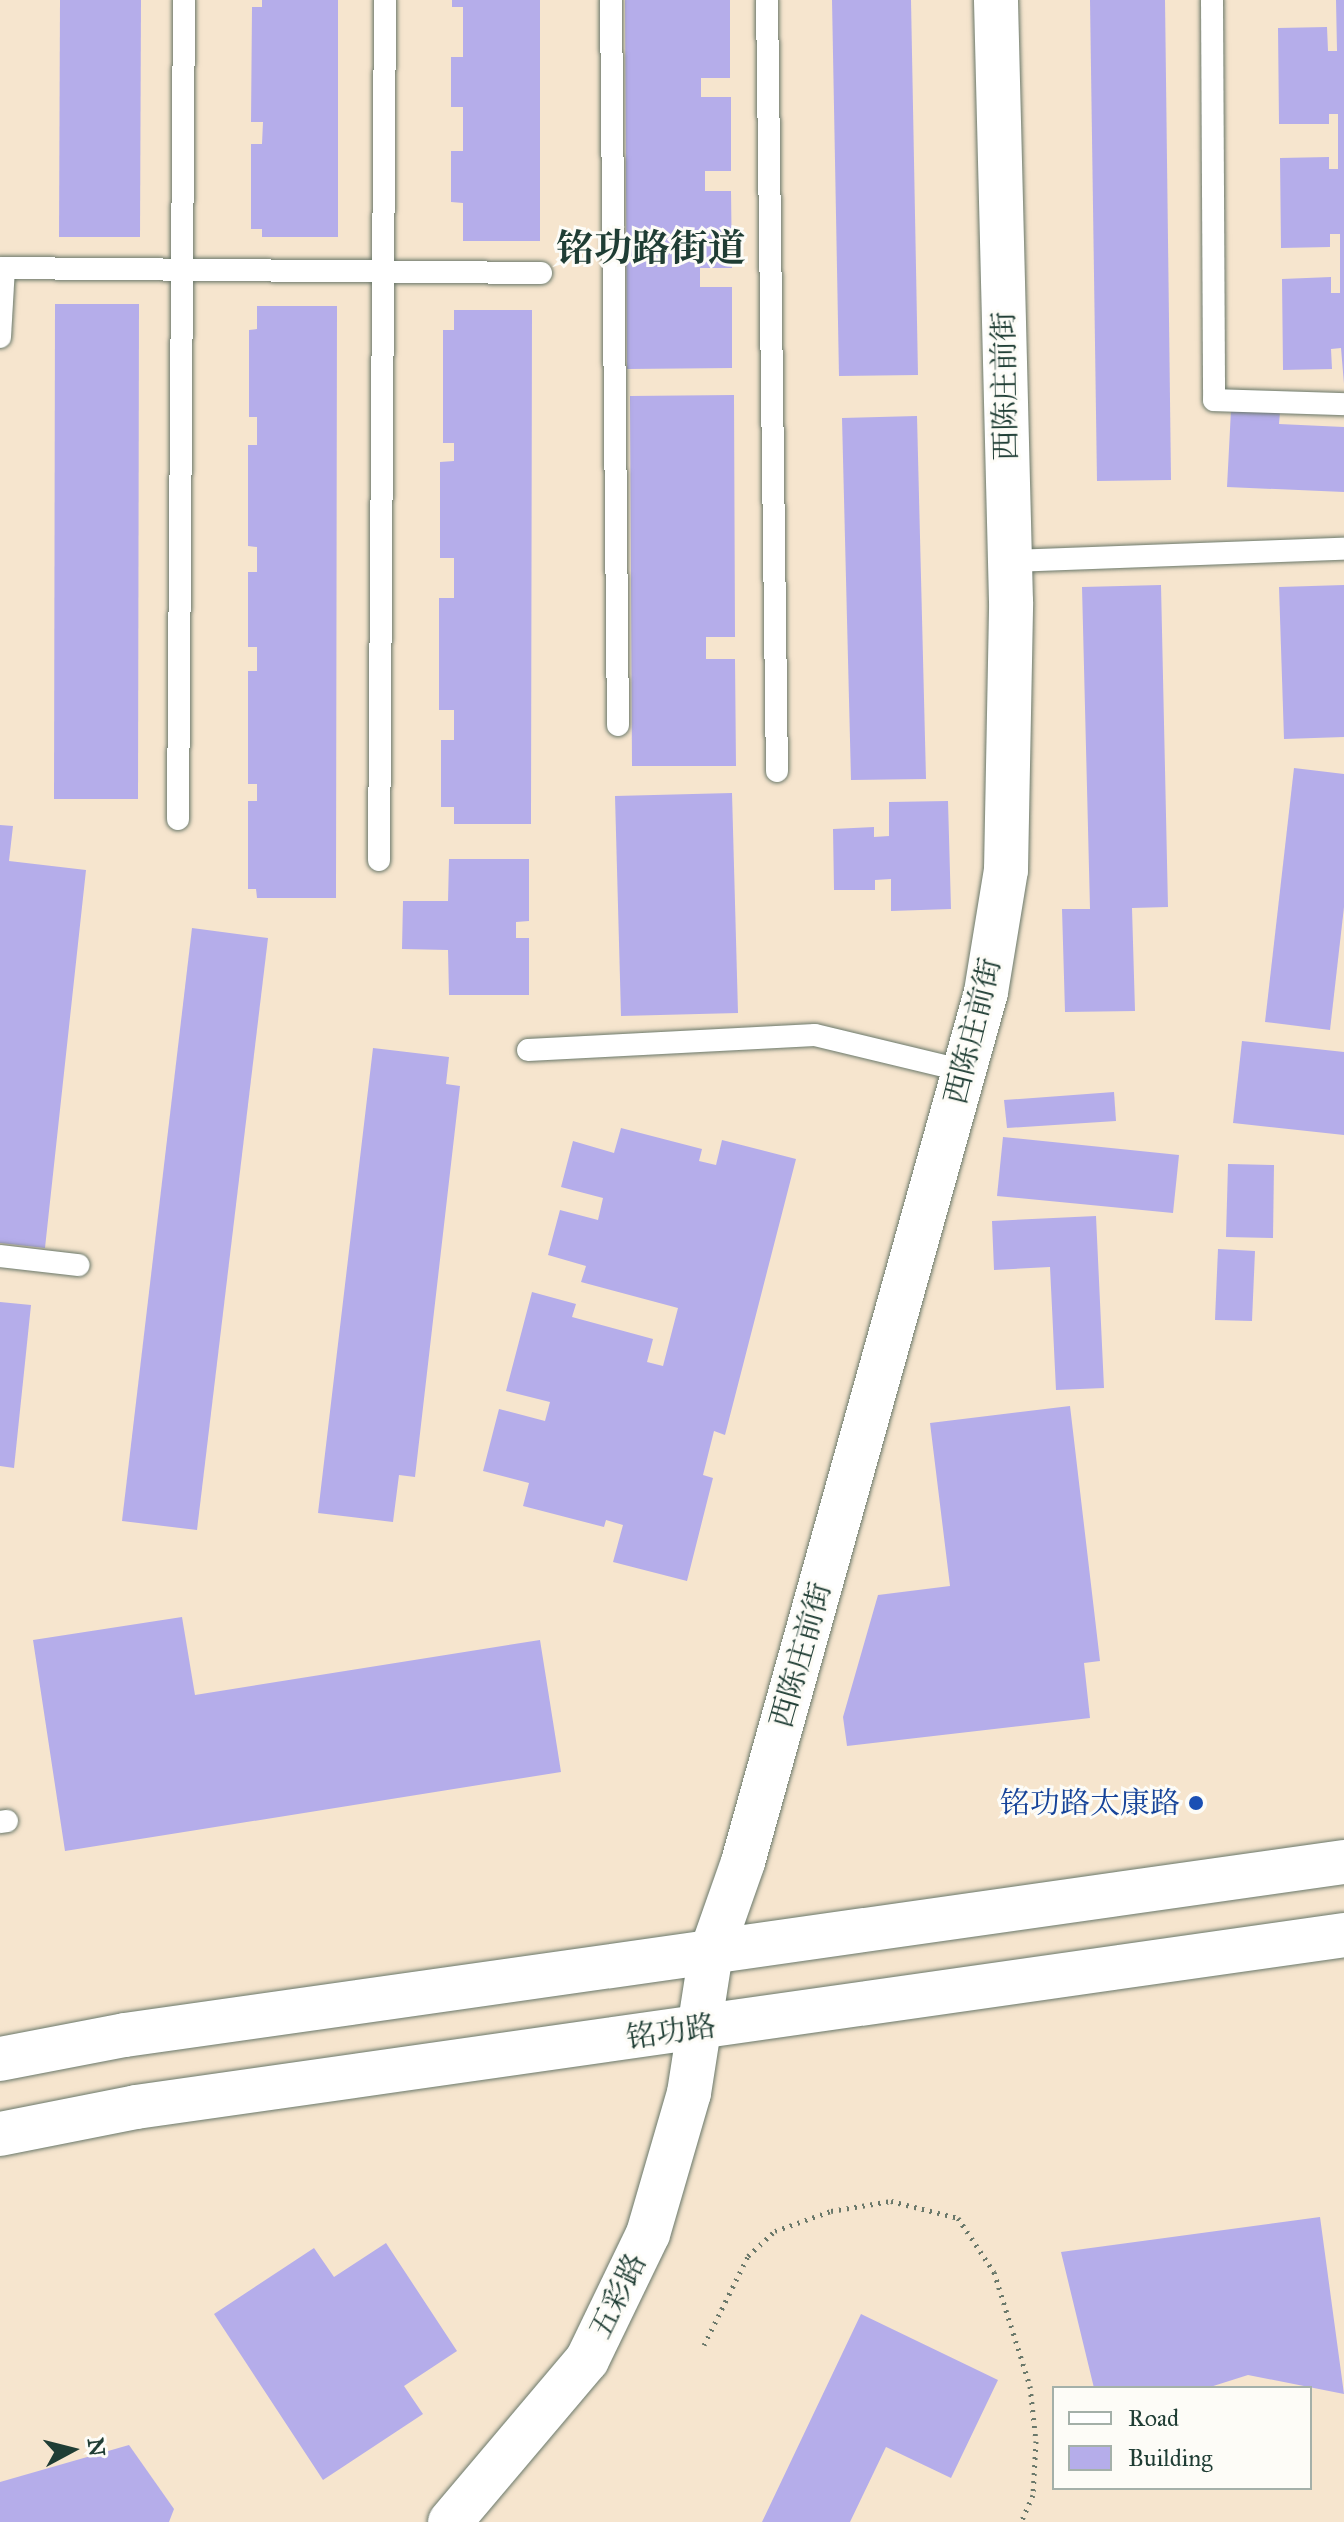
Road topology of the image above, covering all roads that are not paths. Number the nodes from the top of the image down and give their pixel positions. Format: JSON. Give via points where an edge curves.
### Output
{"nodes":[{"id":1,"x":184,"y":0,"type":"edge"},
{"id":2,"x":385,"y":0,"type":"edge"},
{"id":3,"x":611,"y":0,"type":"edge"},
{"id":4,"x":767,"y":0,"type":"edge"},
{"id":5,"x":996,"y":0,"type":"edge"},
{"id":6,"x":1212,"y":0,"type":"edge"},
{"id":7,"x":2,"y":268,"type":"edge"},
{"id":8,"x":182,"y":270,"type":"junction"},
{"id":9,"x":383,"y":272,"type":"junction"},
{"id":10,"x":541,"y":273,"type":"dead end"},
{"id":11,"x":0,"y":337,"type":"edge"},
{"id":12,"x":1344,"y":404,"type":"edge"},
{"id":13,"x":1344,"y":549,"type":"edge"},
{"id":14,"x":1009,"y":561,"type":"junction"},
{"id":15,"x":618,"y":725,"type":"dead end"},
{"id":16,"x":777,"y":771,"type":"dead end"},
{"id":17,"x":178,"y":819,"type":"dead end"},
{"id":18,"x":379,"y":860,"type":"dead end"},
{"id":19,"x":528,"y":1050,"type":"dead end"},
{"id":20,"x":965,"y":1071,"type":"junction"},
{"id":21,"x":0,"y":1256,"type":"edge"},
{"id":22,"x":78,"y":1265,"type":"dead end"},
{"id":23,"x":1344,"y":1862,"type":"edge"},
{"id":24,"x":1344,"y":1935,"type":"edge"},
{"id":25,"x":711,"y":1953,"type":"junction"},
{"id":26,"x":701,"y":2028,"type":"junction"},
{"id":27,"x":0,"y":2059,"type":"edge"},
{"id":28,"x":0,"y":2134,"type":"edge"},
{"id":29,"x":450,"y":2522,"type":"edge"}],
"edges":[{"from":1,"to":8,"type":"lane"},
{"from":2,"to":9,"type":"lane"},
{"from":3,"to":15,"type":"lane"},
{"from":4,"to":16,"type":"lane"},
{"from":5,"to":14,"type":"main road","name":"西陈庄前街"},
{"from":6,"to":12,"type":"lane","via":[[1214,400]]},
{"from":7,"to":8,"type":"lane"},
{"from":7,"to":11,"type":"lane"},
{"from":8,"to":9,"type":"lane"},
{"from":8,"to":17,"type":"lane"},
{"from":9,"to":10,"type":"lane"},
{"from":9,"to":18,"type":"lane"},
{"from":13,"to":14,"type":"lane"},
{"from":14,"to":20,"type":"main road","name":"西陈庄前街","via":[[1006,870],[986,992]]},
{"from":19,"to":20,"type":"lane","via":[[815,1035]]},
{"from":20,"to":25,"type":"main road","name":"西陈庄前街","via":[[743,1862]]},
{"from":21,"to":22,"type":"lane"},
{"from":23,"to":25,"type":"main road"},
{"from":24,"to":26,"type":"main road","name":"铭功路"},
{"from":25,"to":26,"type":"main road","name":"西陈庄前街"},
{"from":25,"to":27,"type":"main road","via":[[125,2035]]},
{"from":26,"to":28,"type":"main road","name":"铭功路","via":[[136,2107]]},
{"from":26,"to":29,"type":"main road","name":"五彩路","via":[[689,2093],[648,2234],[587,2360]]}]}
